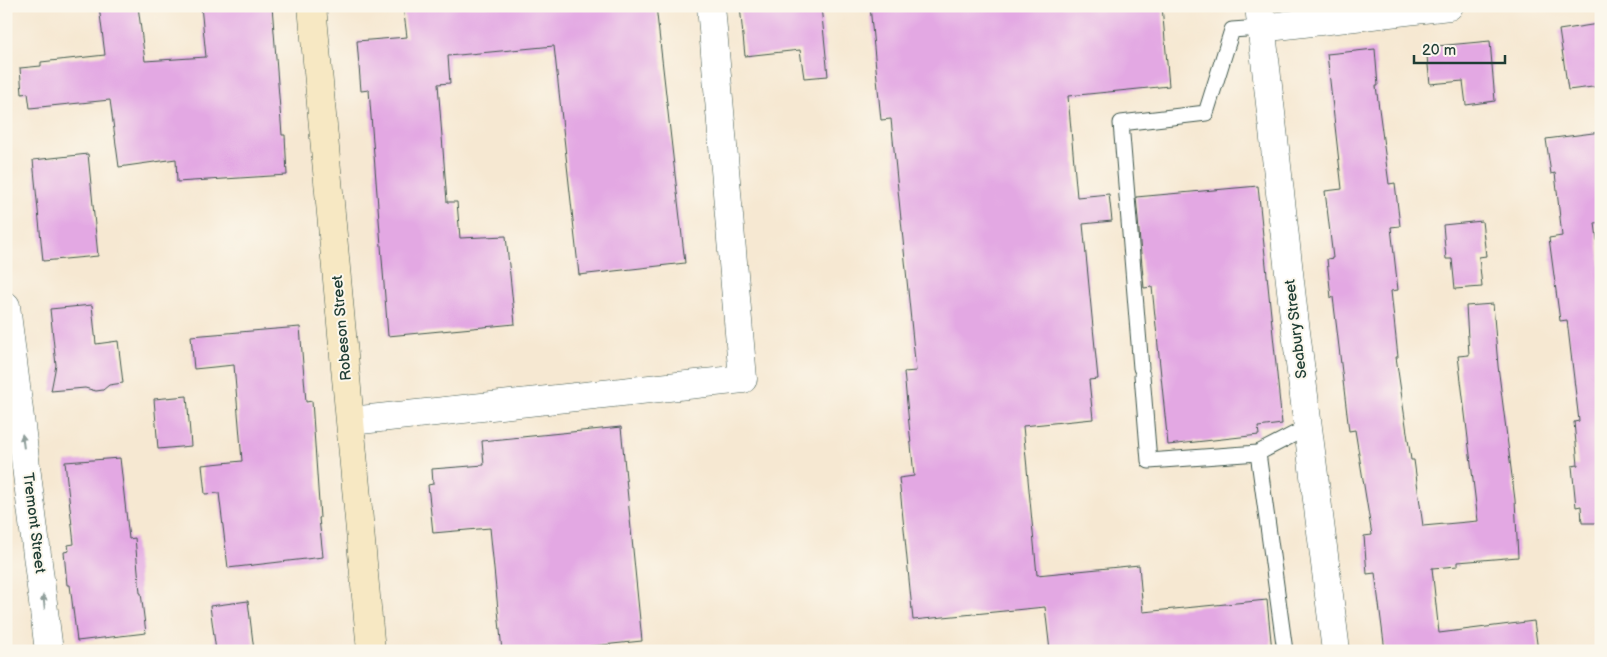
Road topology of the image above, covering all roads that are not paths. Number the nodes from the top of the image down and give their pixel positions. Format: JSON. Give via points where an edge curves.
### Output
{"nodes":[{"id":1,"x":312,"y":6,"type":"edge"},
{"id":2,"x":711,"y":6,"type":"edge"},
{"id":3,"x":1449,"y":6,"type":"edge"},
{"id":4,"x":1260,"y":17,"type":"edge"},
{"id":5,"x":6,"y":306,"type":"edge"},
{"id":6,"x":351,"y":421,"type":"junction"},
{"id":7,"x":1308,"y":427,"type":"junction"},
{"id":8,"x":1258,"y":454,"type":"junction"},
{"id":9,"x":49,"y":651,"type":"edge"},
{"id":10,"x":371,"y":651,"type":"edge"},
{"id":11,"x":1285,"y":651,"type":"edge"},
{"id":12,"x":1336,"y":651,"type":"edge"}],
"edges":[{"from":1,"to":6,"type":"main road","name":"Robeson Street"},
{"from":2,"to":6,"type":"street","via":[[743,379]]},
{"from":3,"to":4,"type":"street"},
{"from":4,"to":7,"type":"street","name":"Seabury Street"},
{"from":4,"to":8,"type":"lane","via":[[1232,30],[1206,113],[1121,123],[1149,461]]},
{"from":9,"to":5,"type":"street","name":"Tremont Street","one_way":true},
{"from":6,"to":10,"type":"main road","name":"Robeson Street"},
{"from":7,"to":8,"type":"lane"},
{"from":7,"to":12,"type":"street","name":"Seabury Street"},
{"from":8,"to":11,"type":"lane"}]}
